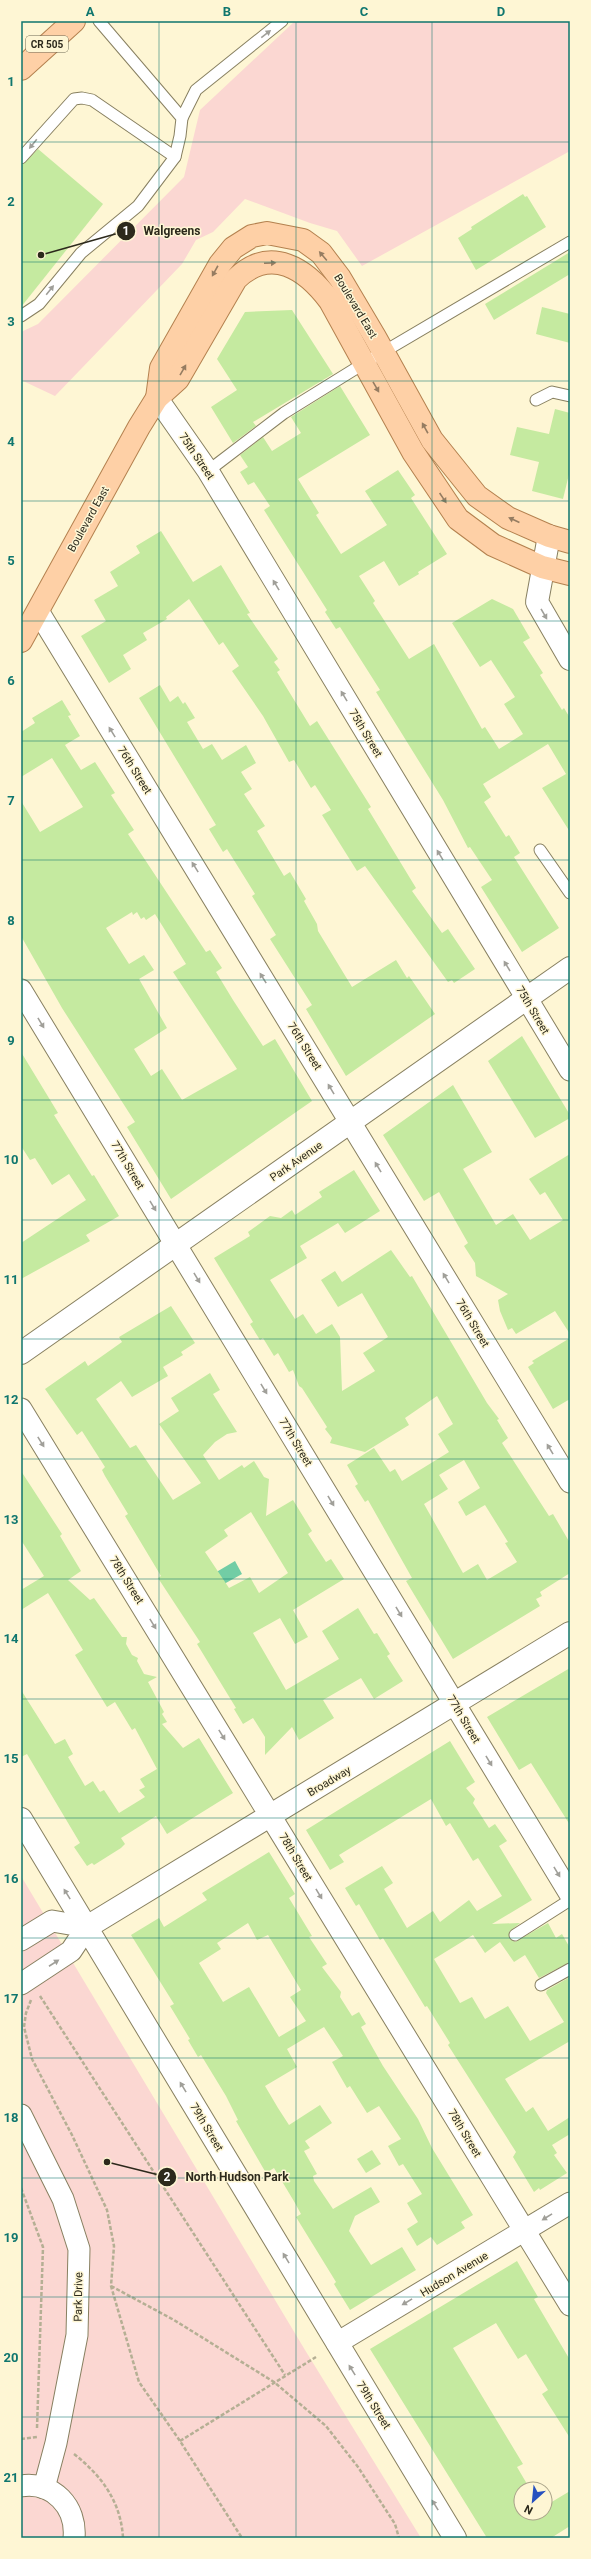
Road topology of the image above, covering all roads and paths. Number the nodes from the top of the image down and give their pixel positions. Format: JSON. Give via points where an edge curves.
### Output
{"nodes":[{"id":1,"x":74,"y":21,"type":"edge"},
{"id":2,"x":99,"y":21,"type":"edge"},
{"id":3,"x":282,"y":21,"type":"edge"},
{"id":4,"x":21,"y":69,"type":"edge"},
{"id":5,"x":182,"y":118,"type":"junction"},
{"id":6,"x":175,"y":157,"type":"junction"},
{"id":7,"x":21,"y":158,"type":"edge"},
{"id":8,"x":570,"y":242,"type":"edge"},
{"id":9,"x":21,"y":316,"type":"edge"},
{"id":10,"x":383,"y":354,"type":"junction"},
{"id":11,"x":363,"y":364,"type":"junction"},
{"id":12,"x":570,"y":396,"type":"edge"},
{"id":13,"x":157,"y":398,"type":"junction"},
{"id":14,"x":536,"y":400,"type":"dead end"},
{"id":15,"x":208,"y":472,"type":"junction"},
{"id":16,"x":549,"y":536,"type":"junction"},
{"id":17,"x":570,"y":542,"type":"edge"},
{"id":18,"x":542,"y":567,"type":"junction"},
{"id":19,"x":570,"y":574,"type":"edge"},
{"id":20,"x":38,"y":611,"type":"junction"},
{"id":21,"x":21,"y":641,"type":"edge"},
{"id":22,"x":570,"y":659,"type":"edge"},
{"id":23,"x":540,"y":850,"type":"dead end"},
{"id":24,"x":570,"y":893,"type":"edge"},
{"id":25,"x":570,"y":968,"type":"edge"},
{"id":26,"x":21,"y":990,"type":"edge"},
{"id":27,"x":527,"y":1000,"type":"junction"},
{"id":28,"x":570,"y":1070,"type":"edge"},
{"id":29,"x":351,"y":1122,"type":"junction"},
{"id":30,"x":177,"y":1245,"type":"junction"},
{"id":31,"x":21,"y":1353,"type":"edge"},
{"id":32,"x":21,"y":1409,"type":"edge"},
{"id":33,"x":570,"y":1482,"type":"edge"},
{"id":34,"x":570,"y":1633,"type":"edge"},
{"id":35,"x":454,"y":1704,"type":"junction"},
{"id":36,"x":271,"y":1816,"type":"junction"},
{"id":37,"x":21,"y":1819,"type":"edge"},
{"id":38,"x":570,"y":1894,"type":"edge"},
{"id":39,"x":570,"y":1900,"type":"edge"},
{"id":40,"x":87,"y":1927,"type":"junction"},
{"id":41,"x":515,"y":1935,"type":"dead end"},
{"id":42,"x":21,"y":1940,"type":"edge"},
{"id":43,"x":570,"y":1969,"type":"edge"},
{"id":44,"x":21,"y":1984,"type":"edge"},
{"id":45,"x":541,"y":1985,"type":"dead end"},
{"id":46,"x":21,"y":2115,"type":"edge"},
{"id":47,"x":21,"y":2188,"type":"edge"},
{"id":48,"x":570,"y":2203,"type":"edge"},
{"id":49,"x":525,"y":2231,"type":"junction"},
{"id":50,"x":111,"y":2286,"type":"junction"},
{"id":51,"x":570,"y":2305,"type":"edge"},
{"id":52,"x":337,"y":2343,"type":"junction"},
{"id":53,"x":316,"y":2357,"type":"dead end"},
{"id":54,"x":286,"y":2375,"type":"junction"},
{"id":55,"x":274,"y":2382,"type":"junction"},
{"id":56,"x":21,"y":2438,"type":"edge"},
{"id":57,"x":180,"y":2441,"type":"junction"},
{"id":58,"x":74,"y":2454,"type":"dead end"},
{"id":59,"x":21,"y":2486,"type":"edge"},
{"id":60,"x":44,"y":2488,"type":"junction"},
{"id":61,"x":74,"y":2538,"type":"edge"},
{"id":62,"x":123,"y":2538,"type":"edge"},
{"id":63,"x":242,"y":2538,"type":"edge"},
{"id":64,"x":399,"y":2538,"type":"edge"},
{"id":65,"x":455,"y":2538,"type":"edge"}],
"edges":[{"from":1,"to":4,"type":"main road","number":"CR 505"},
{"from":2,"to":5,"type":"lane"},
{"from":5,"to":3,"type":"lane","one_way":true,"via":[[196,90]]},
{"from":5,"to":6,"type":"lane"},
{"from":6,"to":7,"type":"lane","one_way":true,"via":[[92,100],[82,98],[74,99]]},
{"from":9,"to":6,"type":"lane","one_way":true,"via":[[39,304],[81,253],[138,206]]},
{"from":8,"to":10,"type":"lane"},
{"from":10,"to":11,"type":"lane"},
{"from":10,"to":13,"type":"main road","name":"Boulevard East","one_way":true,"via":[[340,278],[321,253],[303,240],[268,233],[252,236],[233,248],[220,264],[161,368]]},
{"from":16,"to":10,"type":"main road","name":"Boulevard East","one_way":true,"via":[[508,518],[477,496],[432,440]]},
{"from":13,"to":11,"type":"main road","name":"Boulevard East","one_way":true,"via":[[178,379],[236,279],[247,269],[261,264],[276,262],[290,266],[317,283],[330,301]]},
{"from":11,"to":15,"type":"lane","via":[[284,413]]},
{"from":11,"to":18,"type":"main road","name":"Boulevard East","one_way":true,"via":[[413,452],[458,519],[493,545]]},
{"from":12,"to":14,"type":"lane","via":[[552,392]]},
{"from":13,"to":15,"type":"street","name":"75th Street"},
{"from":13,"to":20,"type":"main road","name":"Boulevard East"},
{"from":27,"to":15,"type":"street","name":"75th Street","one_way":true},
{"from":16,"to":17,"type":"main road","name":"Boulevard East"},
{"from":16,"to":18,"type":"street"},
{"from":18,"to":19,"type":"main road","name":"Boulevard East"},
{"from":18,"to":22,"type":"street","one_way":true,"via":[[537,602]]},
{"from":20,"to":21,"type":"main road","name":"Boulevard East"},
{"from":29,"to":20,"type":"street","name":"76th Street","one_way":true},
{"from":23,"to":24,"type":"lane"},
{"from":25,"to":27,"type":"street","name":"Park Avenue"},
{"from":26,"to":30,"type":"street","name":"77th Street","one_way":true},
{"from":27,"to":28,"type":"street","name":"75th Street"},
{"from":27,"to":29,"type":"street","name":"Park Avenue"},
{"from":29,"to":30,"type":"street","name":"Park Avenue"},
{"from":33,"to":29,"type":"street","name":"76th Street","one_way":true},
{"from":30,"to":31,"type":"street","name":"Park Avenue"},
{"from":30,"to":35,"type":"street","name":"77th Street","one_way":true},
{"from":32,"to":36,"type":"street","name":"78th Street","one_way":true},
{"from":34,"to":35,"type":"street","name":"Broadway"},
{"from":35,"to":36,"type":"street","name":"Broadway"},
{"from":35,"to":38,"type":"street","name":"77th Street","one_way":true},
{"from":36,"to":40,"type":"street","name":"Broadway"},
{"from":36,"to":49,"type":"street","name":"78th Street","one_way":true},
{"from":40,"to":37,"type":"street","name":"79th Street","one_way":true},
{"from":39,"to":41,"type":"lane"},
{"from":40,"to":42,"type":"street","via":[[52,1921]]},
{"from":44,"to":40,"type":"street","one_way":true,"via":[[71,1952]]},
{"from":52,"to":40,"type":"street","name":"79th Street","one_way":true},
{"from":43,"to":45,"type":"lane"},
{"from":46,"to":60,"type":"street","name":"Park Drive","via":[[63,2199],[79,2248],[77,2335],[56,2444]]},
{"from":47,"to":56,"type":"path","via":[[43,2247],[37,2437]]},
{"from":48,"to":49,"type":"street","name":"Hudson Avenue","one_way":true},
{"from":49,"to":51,"type":"street","name":"78th Street"},
{"from":49,"to":52,"type":"street","name":"Hudson Avenue","one_way":true},
{"from":50,"to":54,"type":"path","via":[[114,2246],[107,2210],[26,2043],[26,2013],[37,1992]]},
{"from":50,"to":55,"type":"path","via":[[174,2320]]},
{"from":50,"to":57,"type":"path","via":[[138,2382]]},
{"from":65,"to":52,"type":"street","name":"79th Street","one_way":true},
{"from":53,"to":54,"type":"path"},
{"from":54,"to":55,"type":"path"},
{"from":55,"to":57,"type":"path"},
{"from":55,"to":64,"type":"path","via":[[326,2426],[358,2467],[395,2524]]},
{"from":57,"to":63,"type":"path"},
{"from":58,"to":62,"type":"path","via":[[104,2483],[122,2523]]},
{"from":59,"to":60,"type":"street"},
{"from":60,"to":61,"type":"street","via":[[56,2494],[66,2504],[72,2516]]}]}
